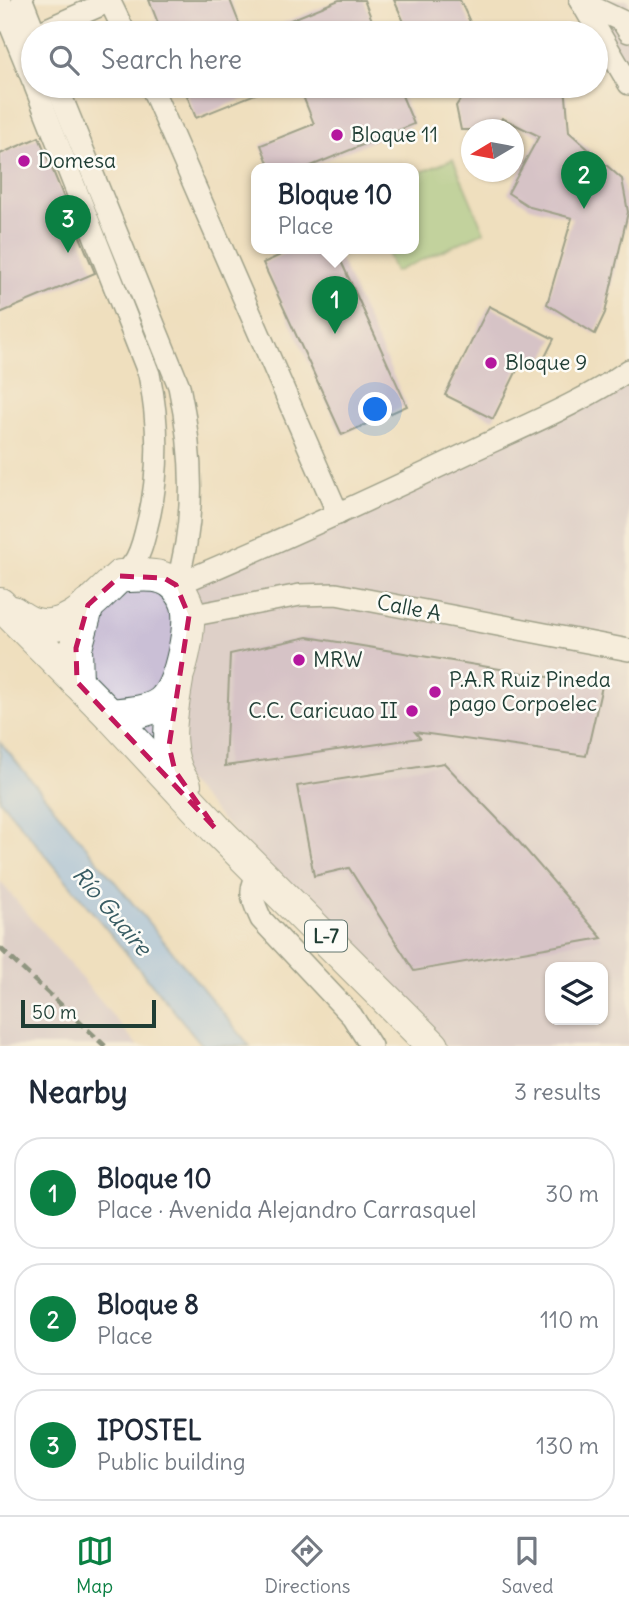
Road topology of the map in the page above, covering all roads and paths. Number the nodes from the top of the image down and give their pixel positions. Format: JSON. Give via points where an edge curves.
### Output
{"nodes":[{"id":1,"x":0,"y":0,"type":"edge"},
{"id":2,"x":22,"y":0,"type":"edge"},
{"id":3,"x":580,"y":0,"type":"edge"},
{"id":4,"x":109,"y":1,"type":"edge"},
{"id":5,"x":32,"y":21,"type":"edge"},
{"id":6,"x":64,"y":21,"type":"edge"},
{"id":7,"x":119,"y":21,"type":"edge"},
{"id":8,"x":592,"y":21,"type":"edge"},
{"id":9,"x":629,"y":32,"type":"edge"},
{"id":10,"x":608,"y":48,"type":"edge"},
{"id":11,"x":21,"y":52,"type":"edge"},
{"id":12,"x":629,"y":84,"type":"edge"},
{"id":13,"x":40,"y":98,"type":"edge"},
{"id":14,"x":62,"y":98,"type":"edge"},
{"id":15,"x":156,"y":98,"type":"edge"},
{"id":16,"x":629,"y":370,"type":"edge"},
{"id":17,"x":338,"y":514,"type":"junction"},
{"id":18,"x":120,"y":576,"type":"junction"},
{"id":19,"x":176,"y":585,"type":"junction"},
{"id":20,"x":0,"y":604,"type":"edge"},
{"id":21,"x":88,"y":605,"type":"junction"},
{"id":22,"x":189,"y":616,"type":"junction"},
{"id":23,"x":629,"y":650,"type":"edge"},
{"id":24,"x":178,"y":676,"type":"junction"},
{"id":25,"x":77,"y":682,"type":"junction"},
{"id":26,"x":110,"y":715,"type":"junction"},
{"id":27,"x":216,"y":829,"type":"junction"},
{"id":28,"x":261,"y":871,"type":"junction"},
{"id":29,"x":371,"y":1046,"type":"edge"},
{"id":30,"x":433,"y":1046,"type":"edge"}],
"edges":[{"from":1,"to":11,"type":"street"},
{"from":2,"to":5,"type":"street"},
{"from":3,"to":8,"type":"street"},
{"from":3,"to":9,"type":"street","via":[[622,21]]},
{"from":4,"to":6,"type":"street"},
{"from":4,"to":7,"type":"street"},
{"from":10,"to":12,"type":"street"},
{"from":13,"to":18,"type":"street","via":[[149,374],[155,403],[155,492],[134,564]]},
{"from":14,"to":19,"type":"street","via":[[179,386],[192,477]]},
{"from":15,"to":17,"type":"street"},
{"from":16,"to":17,"type":"street","via":[[603,388]]},
{"from":17,"to":19,"type":"street"},
{"from":18,"to":19,"type":"main road","via":[[164,578]]},
{"from":18,"to":21,"type":"main road"},
{"from":19,"to":22,"type":"main road","via":[[187,602]]},
{"from":20,"to":21,"type":"main road","number":"L-7","via":[[32,623],[52,626]]},
{"from":20,"to":25,"type":"main road","number":"L-7"},
{"from":21,"to":25,"type":"main road","via":[[76,648]]},
{"from":22,"to":23,"type":"street","name":"Calle A","via":[[300,594],[336,594]]},
{"from":22,"to":24,"type":"main road"},
{"from":24,"to":26,"type":"main road","via":[[160,704]]},
{"from":24,"to":27,"type":"main road","number":"L-7","via":[[169,746],[175,771]]},
{"from":25,"to":26,"type":"main road","number":"L-7"},
{"from":26,"to":27,"type":"main road","number":"L-7"},
{"from":27,"to":28,"type":"main road","number":"L-7"},
{"from":28,"to":29,"type":"street","via":[[251,884],[261,919],[352,1016]]},
{"from":28,"to":30,"type":"main road","number":"L-7"}]}
